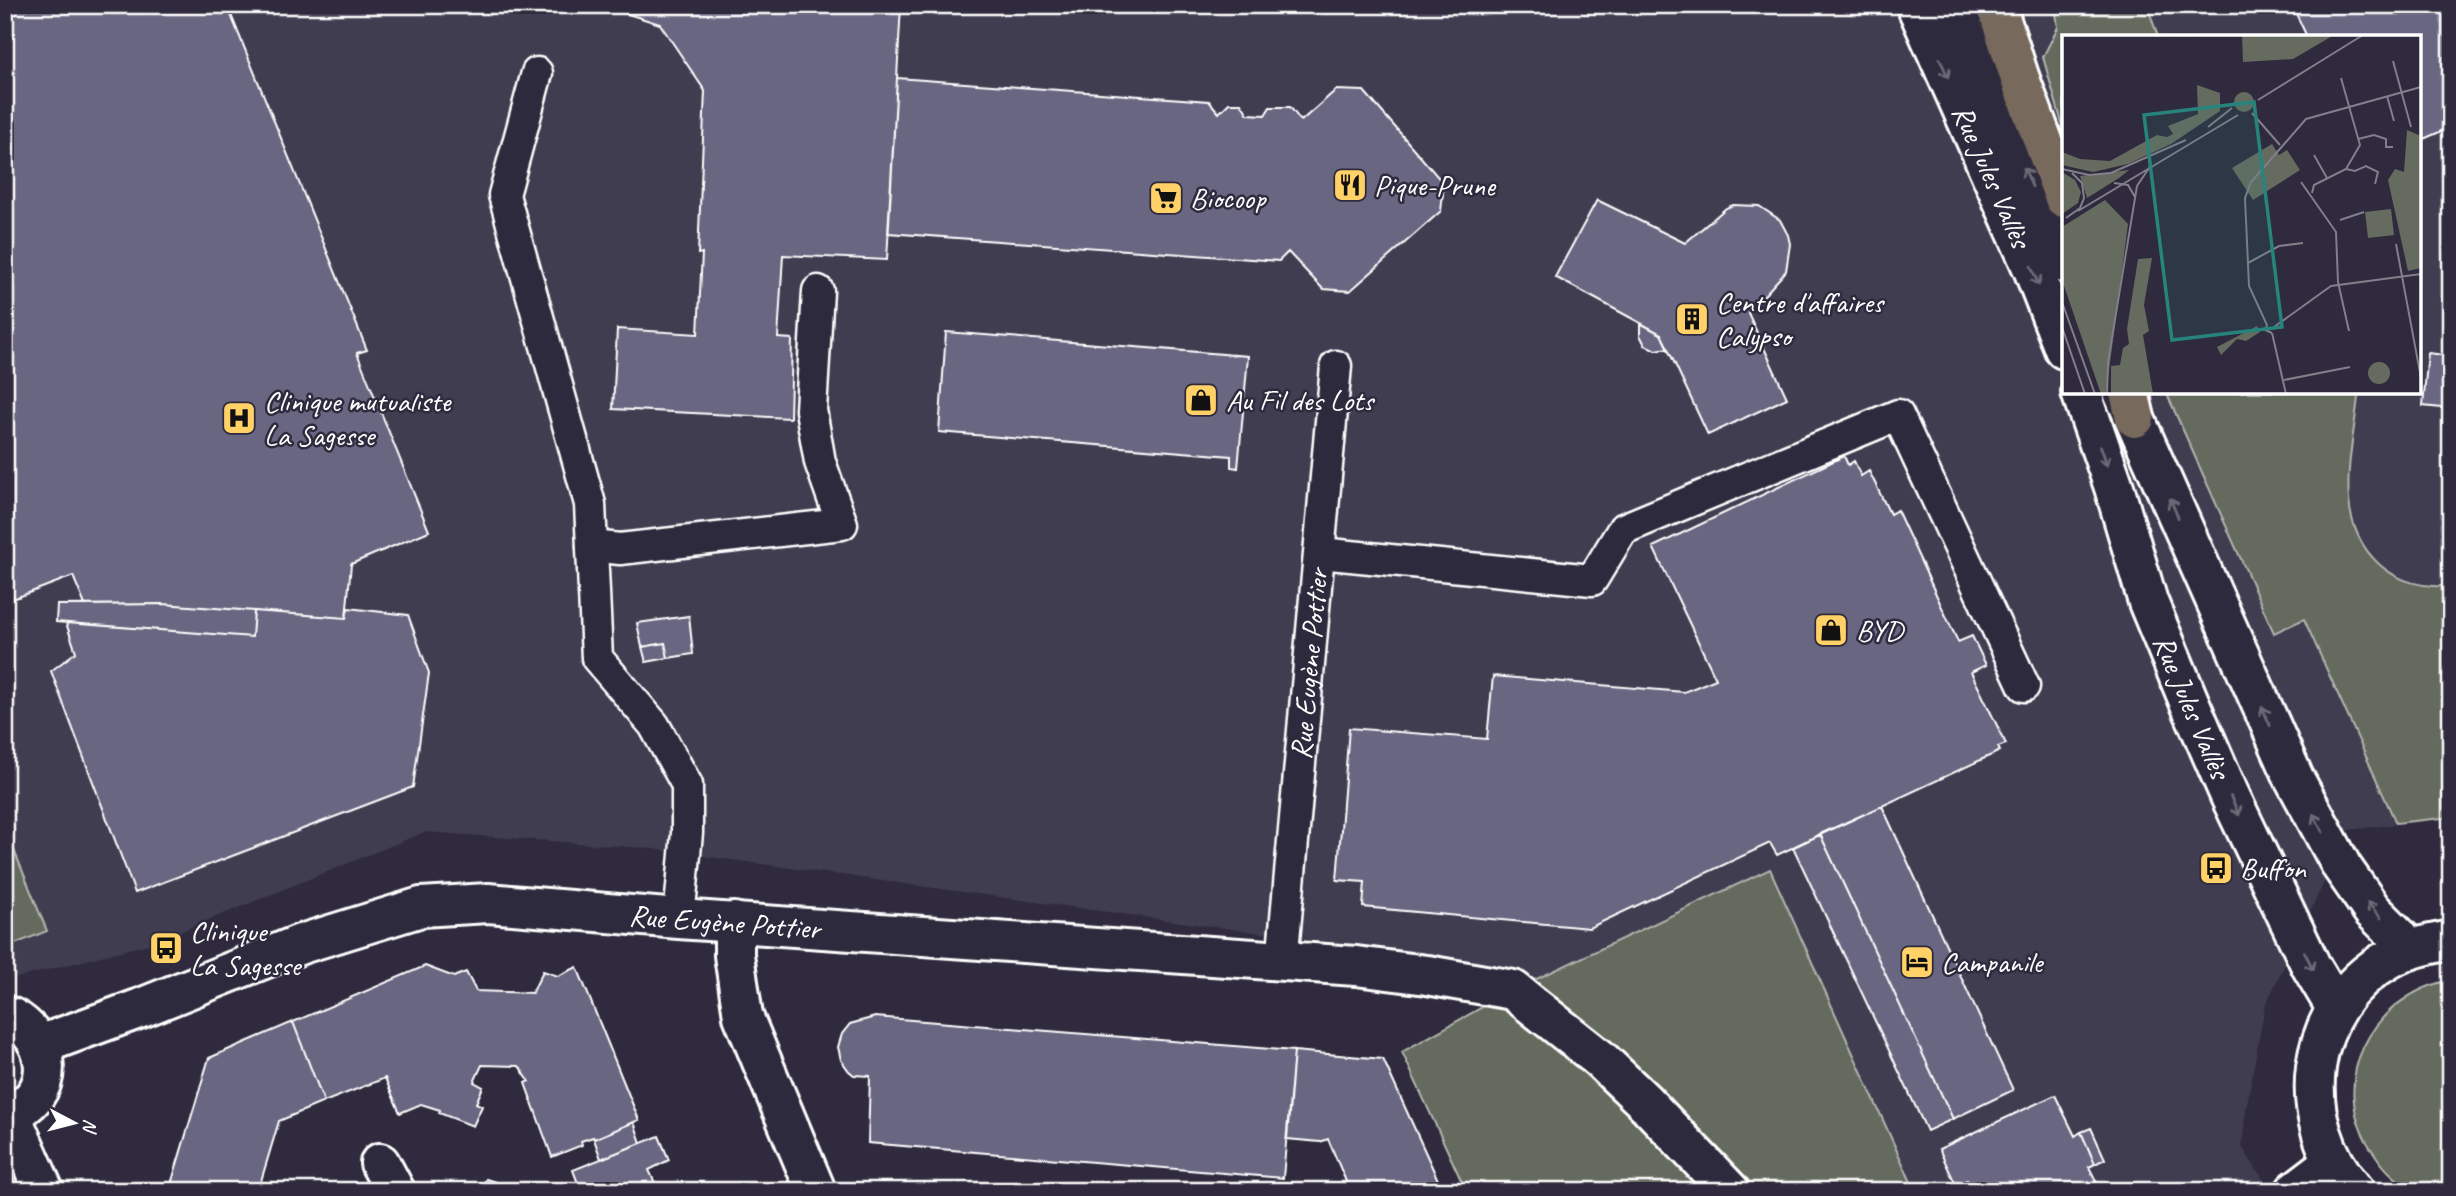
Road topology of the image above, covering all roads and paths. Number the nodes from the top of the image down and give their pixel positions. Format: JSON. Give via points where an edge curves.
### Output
{"nodes":[{"id":1,"x":1916,"y":5,"type":"edge"},
{"id":2,"x":1954,"y":5,"type":"edge"},
{"id":3,"x":1996,"y":5,"type":"edge"},
{"id":4,"x":537,"y":73,"type":"dead end"},
{"id":5,"x":2062,"y":193,"type":"edge"},
{"id":6,"x":2062,"y":258,"type":"edge"},
{"id":7,"x":818,"y":291,"type":"dead end"},
{"id":8,"x":2062,"y":344,"type":"edge"},
{"id":9,"x":1336,"y":366,"type":"dead end"},
{"id":10,"x":2082,"y":394,"type":"edge"},
{"id":11,"x":2129,"y":401,"type":"edge"},
{"id":12,"x":592,"y":546,"type":"junction"},
{"id":13,"x":1320,"y":553,"type":"junction"},
{"id":14,"x":2024,"y":686,"type":"dead end"},
{"id":15,"x":679,"y":919,"type":"junction"},
{"id":16,"x":734,"y":922,"type":"junction"},
{"id":17,"x":2451,"y":940,"type":"edge"},
{"id":18,"x":2411,"y":949,"type":"junction"},
{"id":19,"x":1282,"y":962,"type":"junction"},
{"id":20,"x":2336,"y":1008,"type":"junction"},
{"id":21,"x":5,"y":1015,"type":"edge"},
{"id":22,"x":40,"y":1045,"type":"junction"},
{"id":23,"x":8,"y":1116,"type":"edge"},
{"id":24,"x":2344,"y":1176,"type":"edge"},
{"id":25,"x":44,"y":1191,"type":"edge"},
{"id":26,"x":816,"y":1191,"type":"edge"},
{"id":27,"x":1730,"y":1191,"type":"edge"},
{"id":28,"x":2295,"y":1191,"type":"edge"}],
"edges":[{"from":1,"to":8,"type":"street","name":"Rue Jules Vallès","one_way":true},
{"from":6,"to":2,"type":"street","name":"Rue Jules Vallès","one_way":true},
{"from":3,"to":5,"type":"highway"},
{"from":4,"to":12,"type":"lane","via":[[504,195],[590,504]]},
{"from":7,"to":12,"type":"lane","via":[[811,410],[820,462],[842,524],[620,549]]},
{"from":9,"to":13,"type":"lane","name":"Rue Eugène Pottier"},
{"from":10,"to":20,"type":"street","name":"Rue Jules Vallès","one_way":true,"via":[[2148,602],[2188,699],[2311,966]]},
{"from":18,"to":11,"type":"street","name":"Rue Jules Vallès","one_way":true,"via":[[2372,910],[2342,867],[2300,789]]},
{"from":12,"to":15,"type":"lane","via":[[597,658],[654,725],[687,785]]},
{"from":13,"to":14,"type":"lane","via":[[1592,580],[1623,530],[1898,415]]},
{"from":13,"to":19,"type":"lane","name":"Rue Eugène Pottier"},
{"from":15,"to":16,"type":"street","name":"Rue Eugène Pottier"},
{"from":15,"to":22,"type":"street","name":"Rue Eugène Pottier","via":[[488,903],[421,907],[301,944]]},
{"from":16,"to":19,"type":"street","name":"Rue Eugène Pottier"},
{"from":16,"to":26,"type":"street","via":[[743,1016]]},
{"from":17,"to":18,"type":"street"},
{"from":18,"to":20,"type":"street","via":[[2369,972]]},
{"from":19,"to":27,"type":"street","name":"Rue Eugène Pottier","via":[[1415,974],[1513,990],[1600,1059]]},
{"from":20,"to":24,"type":"street","via":[[2314,1069],[2314,1101],[2320,1133]]},
{"from":21,"to":22,"type":"street","via":[[27,1026]]},
{"from":22,"to":23,"type":"street","via":[[44,1073],[34,1099]]},
{"from":23,"to":25,"type":"street"},
{"from":24,"to":28,"type":"street"}]}
